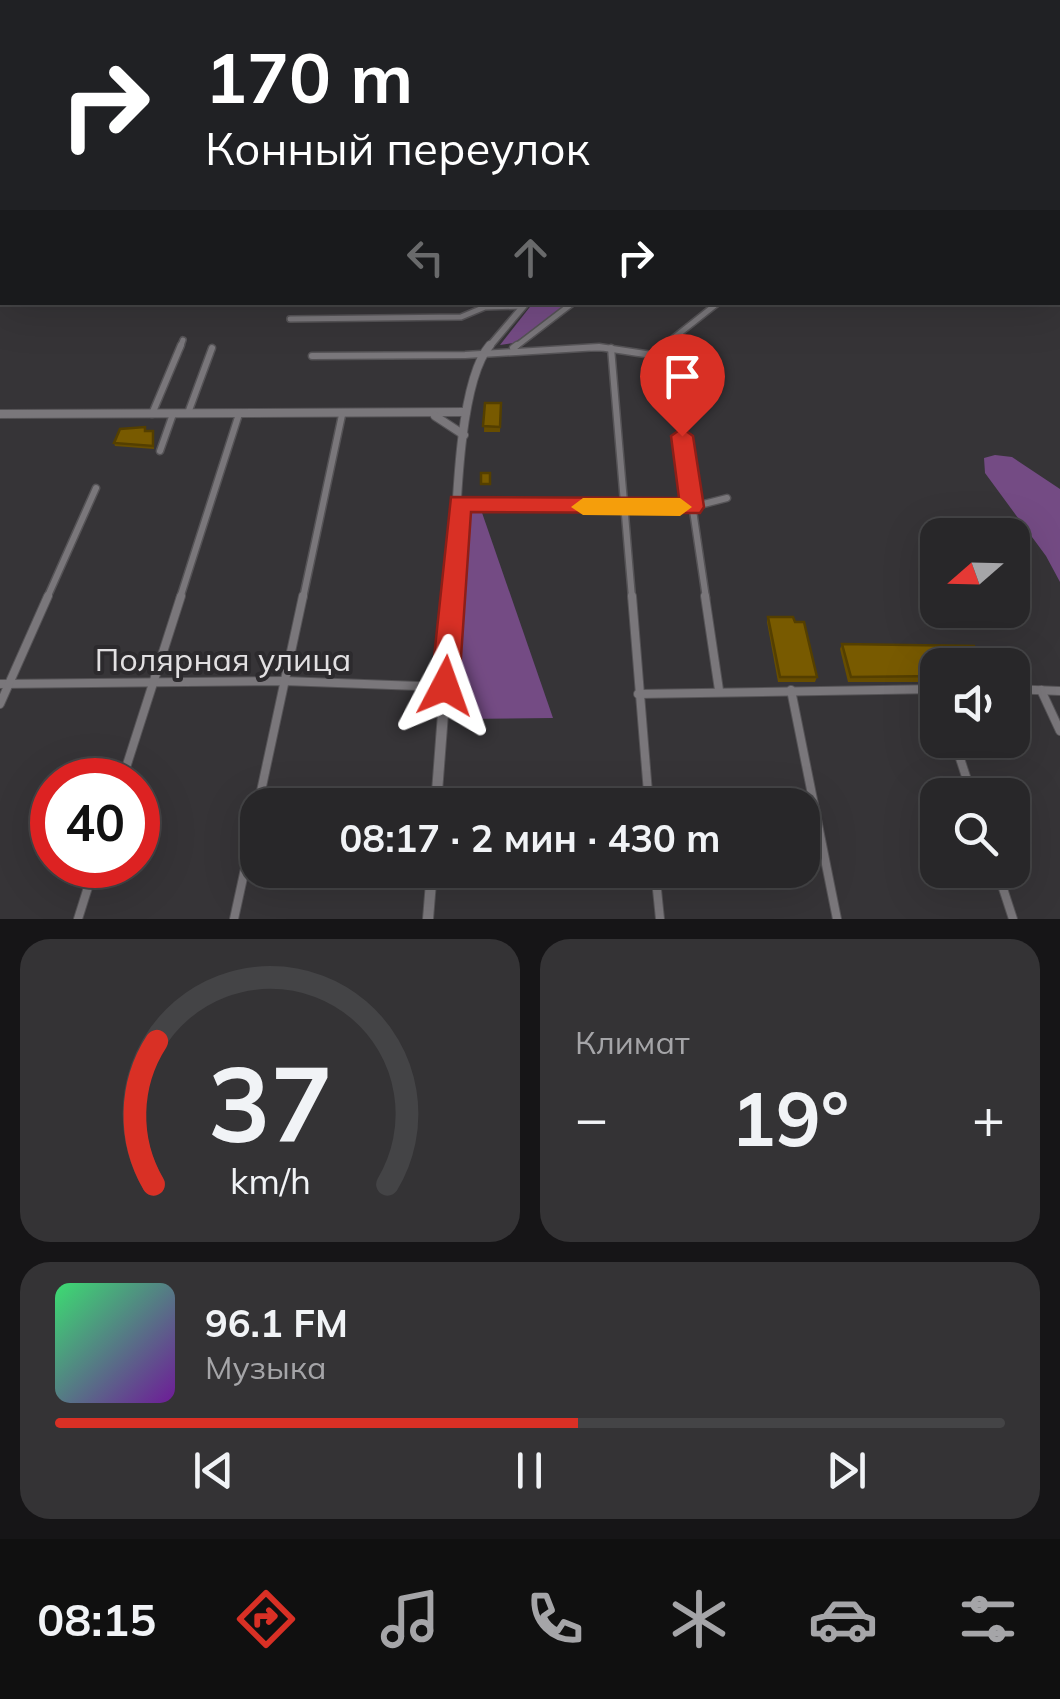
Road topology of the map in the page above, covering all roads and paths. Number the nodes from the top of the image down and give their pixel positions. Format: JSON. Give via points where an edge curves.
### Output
{"nodes":[{"id":1,"x":512,"y":305,"type":"edge"},
{"id":2,"x":524,"y":305,"type":"edge"},
{"id":3,"x":570,"y":305,"type":"edge"},
{"id":4,"x":715,"y":305,"type":"edge"},
{"id":5,"x":290,"y":319,"type":"dead end"},
{"id":6,"x":183,"y":340,"type":"dead end"},
{"id":7,"x":212,"y":348,"type":"dead end"},
{"id":8,"x":611,"y":348,"type":"junction"},
{"id":9,"x":512,"y":349,"type":"junction"},
{"id":10,"x":482,"y":354,"type":"junction"},
{"id":11,"x":312,"y":356,"type":"dead end"},
{"id":12,"x":466,"y":412,"type":"junction"},
{"id":13,"x":0,"y":414,"type":"edge"},
{"id":14,"x":152,"y":414,"type":"junction"},
{"id":15,"x":173,"y":414,"type":"junction"},
{"id":16,"x":187,"y":414,"type":"junction"},
{"id":17,"x":239,"y":414,"type":"junction"},
{"id":18,"x":424,"y":414,"type":"junction"},
{"id":19,"x":342,"y":415,"type":"junction"},
{"id":20,"x":464,"y":436,"type":"junction"},
{"id":21,"x":682,"y":436,"type":"dead end"},
{"id":22,"x":160,"y":451,"type":"dead end"},
{"id":23,"x":96,"y":488,"type":"dead end"},
{"id":24,"x":727,"y":498,"type":"dead end"},
{"id":25,"x":459,"y":503,"type":"junction"},
{"id":26,"x":692,"y":507,"type":"junction"},
{"id":27,"x":624,"y":508,"type":"junction"},
{"id":28,"x":284,"y":681,"type":"junction"},
{"id":29,"x":4,"y":684,"type":"edge"},
{"id":30,"x":152,"y":685,"type":"junction"},
{"id":31,"x":445,"y":686,"type":"junction"},
{"id":32,"x":1030,"y":688,"type":"edge"},
{"id":33,"x":1040,"y":688,"type":"junction"},
{"id":34,"x":791,"y":689,"type":"junction"},
{"id":35,"x":920,"y":689,"type":"edge"},
{"id":36,"x":718,"y":690,"type":"junction"},
{"id":37,"x":1060,"y":691,"type":"edge"},
{"id":38,"x":638,"y":694,"type":"junction"},
{"id":39,"x":0,"y":704,"type":"edge"},
{"id":40,"x":1060,"y":731,"type":"edge"},
{"id":41,"x":129,"y":758,"type":"edge"},
{"id":42,"x":262,"y":788,"type":"edge"},
{"id":43,"x":437,"y":788,"type":"edge"},
{"id":44,"x":647,"y":788,"type":"edge"},
{"id":45,"x":88,"y":888,"type":"edge"},
{"id":46,"x":241,"y":888,"type":"edge"},
{"id":47,"x":431,"y":888,"type":"edge"},
{"id":48,"x":657,"y":888,"type":"edge"},
{"id":49,"x":1003,"y":888,"type":"edge"},
{"id":50,"x":78,"y":919,"type":"edge"},
{"id":51,"x":234,"y":919,"type":"edge"},
{"id":52,"x":428,"y":919,"type":"edge"},
{"id":53,"x":660,"y":919,"type":"edge"},
{"id":54,"x":837,"y":919,"type":"edge"},
{"id":55,"x":1013,"y":919,"type":"edge"}],
"edges":[{"from":1,"to":5,"type":"street","via":[[461,317]]},
{"from":2,"to":10,"type":"street"},
{"from":3,"to":9,"type":"street"},
{"from":4,"to":8,"type":"street","via":[[658,351]]},
{"from":6,"to":14,"type":"street"},
{"from":7,"to":16,"type":"street"},
{"from":8,"to":9,"type":"street"},
{"from":8,"to":27,"type":"street"},
{"from":9,"to":10,"type":"street"},
{"from":10,"to":11,"type":"street"},
{"from":10,"to":12,"type":"street"},
{"from":12,"to":18,"type":"street"},
{"from":12,"to":20,"type":"street"},
{"from":13,"to":14,"type":"street"},
{"from":14,"to":15,"type":"street"},
{"from":15,"to":16,"type":"street"},
{"from":15,"to":22,"type":"street"},
{"from":16,"to":17,"type":"street"},
{"from":17,"to":19,"type":"street"},
{"from":17,"to":30,"type":"street"},
{"from":18,"to":19,"type":"street"},
{"from":18,"to":20,"type":"street"},
{"from":19,"to":28,"type":"street"},
{"from":20,"to":25,"type":"street"},
{"from":21,"to":26,"type":"street"},
{"from":23,"to":29,"type":"street"},
{"from":24,"to":26,"type":"street"},
{"from":25,"to":27,"type":"street"},
{"from":25,"to":31,"type":"street"},
{"from":26,"to":27,"type":"street"},
{"from":26,"to":36,"type":"street"},
{"from":27,"to":38,"type":"street"},
{"from":28,"to":30,"type":"street","name":"Полярная улица"},
{"from":28,"to":31,"type":"street","name":"Полярная улица"},
{"from":28,"to":42,"type":"street"},
{"from":29,"to":30,"type":"street","name":"Полярная улица"},
{"from":29,"to":39,"type":"street"},
{"from":30,"to":41,"type":"street"},
{"from":31,"to":43,"type":"street"},
{"from":32,"to":33,"type":"street"},
{"from":33,"to":37,"type":"street"},
{"from":33,"to":40,"type":"street"},
{"from":34,"to":35,"type":"street"},
{"from":34,"to":36,"type":"street"},
{"from":34,"to":54,"type":"street"},
{"from":36,"to":38,"type":"street"},
{"from":38,"to":44,"type":"street"},
{"from":45,"to":50,"type":"street"},
{"from":46,"to":51,"type":"street"},
{"from":47,"to":52,"type":"street"},
{"from":48,"to":53,"type":"street"},
{"from":49,"to":55,"type":"street"}]}
